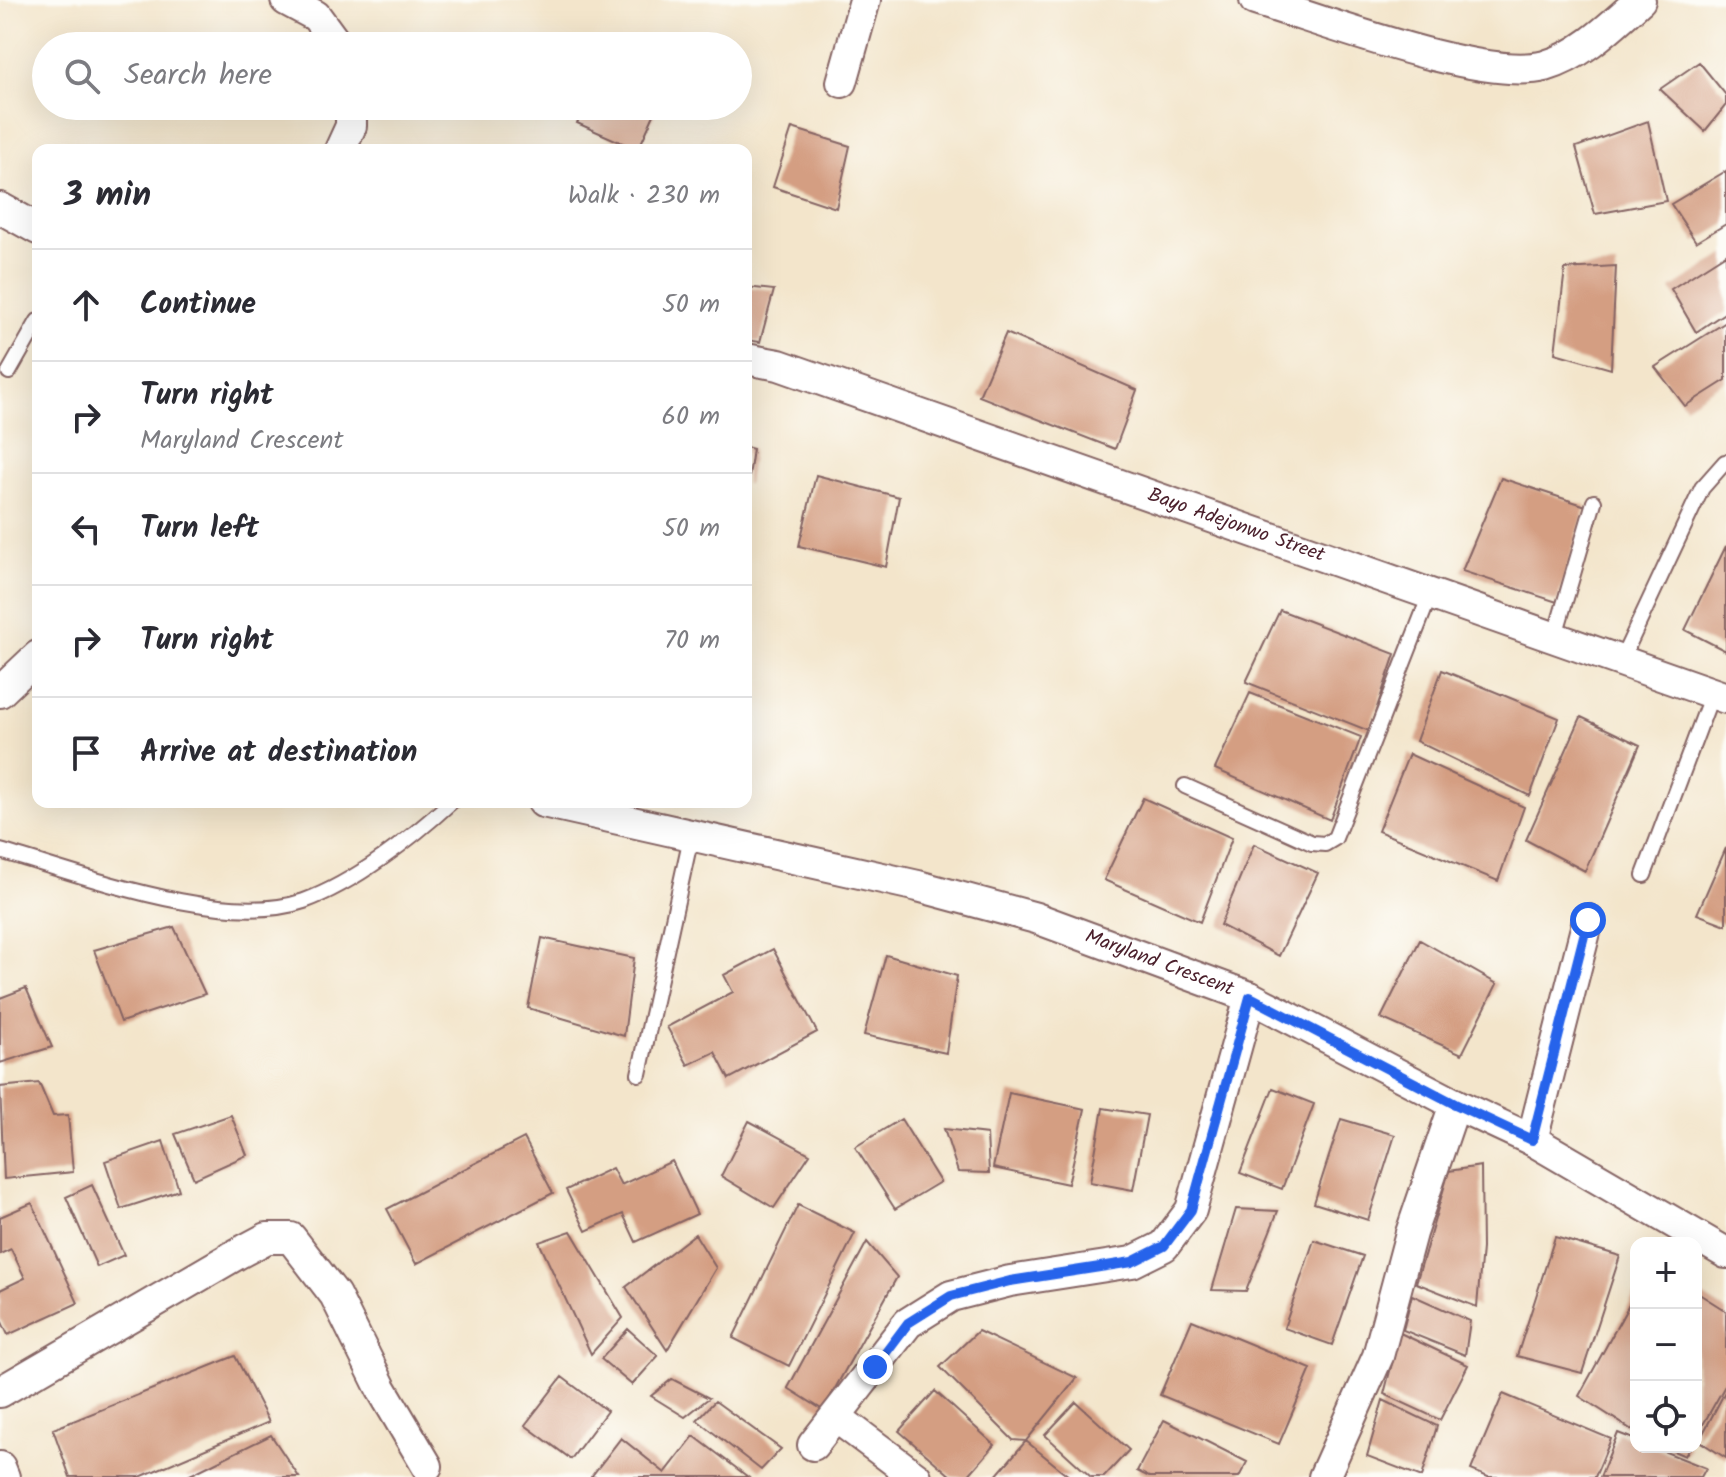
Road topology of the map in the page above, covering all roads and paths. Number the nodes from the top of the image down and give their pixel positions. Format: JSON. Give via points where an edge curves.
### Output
{"nodes":[{"id":1,"x":286,"y":0,"type":"edge"},
{"id":2,"x":865,"y":0,"type":"edge"},
{"id":3,"x":1255,"y":0,"type":"edge"},
{"id":4,"x":1640,"y":0,"type":"edge"},
{"id":5,"x":328,"y":32,"type":"edge"},
{"id":6,"x":842,"y":82,"type":"dead end"},
{"id":7,"x":351,"y":120,"type":"edge"},
{"id":8,"x":343,"y":144,"type":"edge"},
{"id":9,"x":0,"y":208,"type":"edge"},
{"id":10,"x":32,"y":226,"type":"edge"},
{"id":11,"x":32,"y":332,"type":"edge"},
{"id":12,"x":752,"y":360,"type":"edge"},
{"id":13,"x":9,"y":372,"type":"dead end"},
{"id":14,"x":1725,"y":462,"type":"edge"},
{"id":15,"x":1594,"y":502,"type":"dead end"},
{"id":16,"x":1430,"y":595,"type":"junction"},
{"id":17,"x":1553,"y":640,"type":"junction"},
{"id":18,"x":1621,"y":661,"type":"junction"},
{"id":19,"x":32,"y":662,"type":"edge"},
{"id":20,"x":0,"y":692,"type":"edge"},
{"id":21,"x":1719,"y":696,"type":"edge"},
{"id":22,"x":1185,"y":786,"type":"dead end"},
{"id":23,"x":444,"y":808,"type":"edge"},
{"id":24,"x":568,"y":808,"type":"edge"},
{"id":25,"x":691,"y":837,"type":"junction"},
{"id":26,"x":0,"y":851,"type":"edge"},
{"id":27,"x":1644,"y":875,"type":"dead end"},
{"id":28,"x":1588,"y":920,"type":"dead end"},
{"id":29,"x":1250,"y":997,"type":"junction"},
{"id":30,"x":639,"y":1074,"type":"dead end"},
{"id":31,"x":1455,"y":1104,"type":"junction"},
{"id":32,"x":1532,"y":1140,"type":"junction"},
{"id":33,"x":1726,"y":1253,"type":"edge"},
{"id":34,"x":0,"y":1392,"type":"edge"},
{"id":35,"x":836,"y":1417,"type":"junction"},
{"id":36,"x":813,"y":1445,"type":"dead end"},
{"id":37,"x":427,"y":1466,"type":"dead end"},
{"id":38,"x":0,"y":1467,"type":"edge"},
{"id":39,"x":4,"y":1477,"type":"edge"},
{"id":40,"x":916,"y":1477,"type":"edge"},
{"id":41,"x":1324,"y":1477,"type":"edge"}],
"edges":[{"from":1,"to":5,"type":"street","via":[[316,16]]},
{"from":2,"to":6,"type":"street"},
{"from":3,"to":4,"type":"street","via":[[1465,63],[1512,68],[1546,66],[1597,38]]},
{"from":7,"to":8,"type":"street"},
{"from":9,"to":10,"type":"street"},
{"from":11,"to":13,"type":"lane"},
{"from":12,"to":16,"type":"street","name":"Bayo Adejonwo Street","via":[[779,365]]},
{"from":14,"to":18,"type":"lane","via":[[1702,488]]},
{"from":15,"to":17,"type":"lane"},
{"from":16,"to":17,"type":"street","name":"Bayo Adejonwo Street"},
{"from":16,"to":22,"type":"lane","via":[[1335,838],[1312,843]]},
{"from":17,"to":18,"type":"street","name":"Bayo Adejonwo Street"},
{"from":18,"to":21,"type":"street","name":"Bayo Adejonwo Street"},
{"from":19,"to":20,"type":"street"},
{"from":21,"to":27,"type":"lane"},
{"from":23,"to":26,"type":"lane","via":[[327,891],[276,906],[174,900]]},
{"from":24,"to":25,"type":"street","name":"Maryland Crescent"},
{"from":25,"to":29,"type":"street","name":"Maryland Crescent","via":[[918,886],[1036,918]]},
{"from":25,"to":30,"type":"lane"},
{"from":28,"to":32,"type":"street"},
{"from":29,"to":31,"type":"street","name":"Maryland Crescent"},
{"from":29,"to":35,"type":"street","via":[[1191,1210],[1164,1246],[1132,1262],[951,1296],[908,1323]]},
{"from":31,"to":32,"type":"street","name":"Maryland Crescent"},
{"from":31,"to":41,"type":"street","via":[[1411,1233],[1378,1356]]},
{"from":32,"to":33,"type":"street","name":"Maryland Crescent"},
{"from":34,"to":37,"type":"street","via":[[247,1248],[267,1238],[291,1238],[335,1295]]},
{"from":35,"to":36,"type":"street"},
{"from":35,"to":40,"type":"street"},
{"from":38,"to":39,"type":"street"}]}
